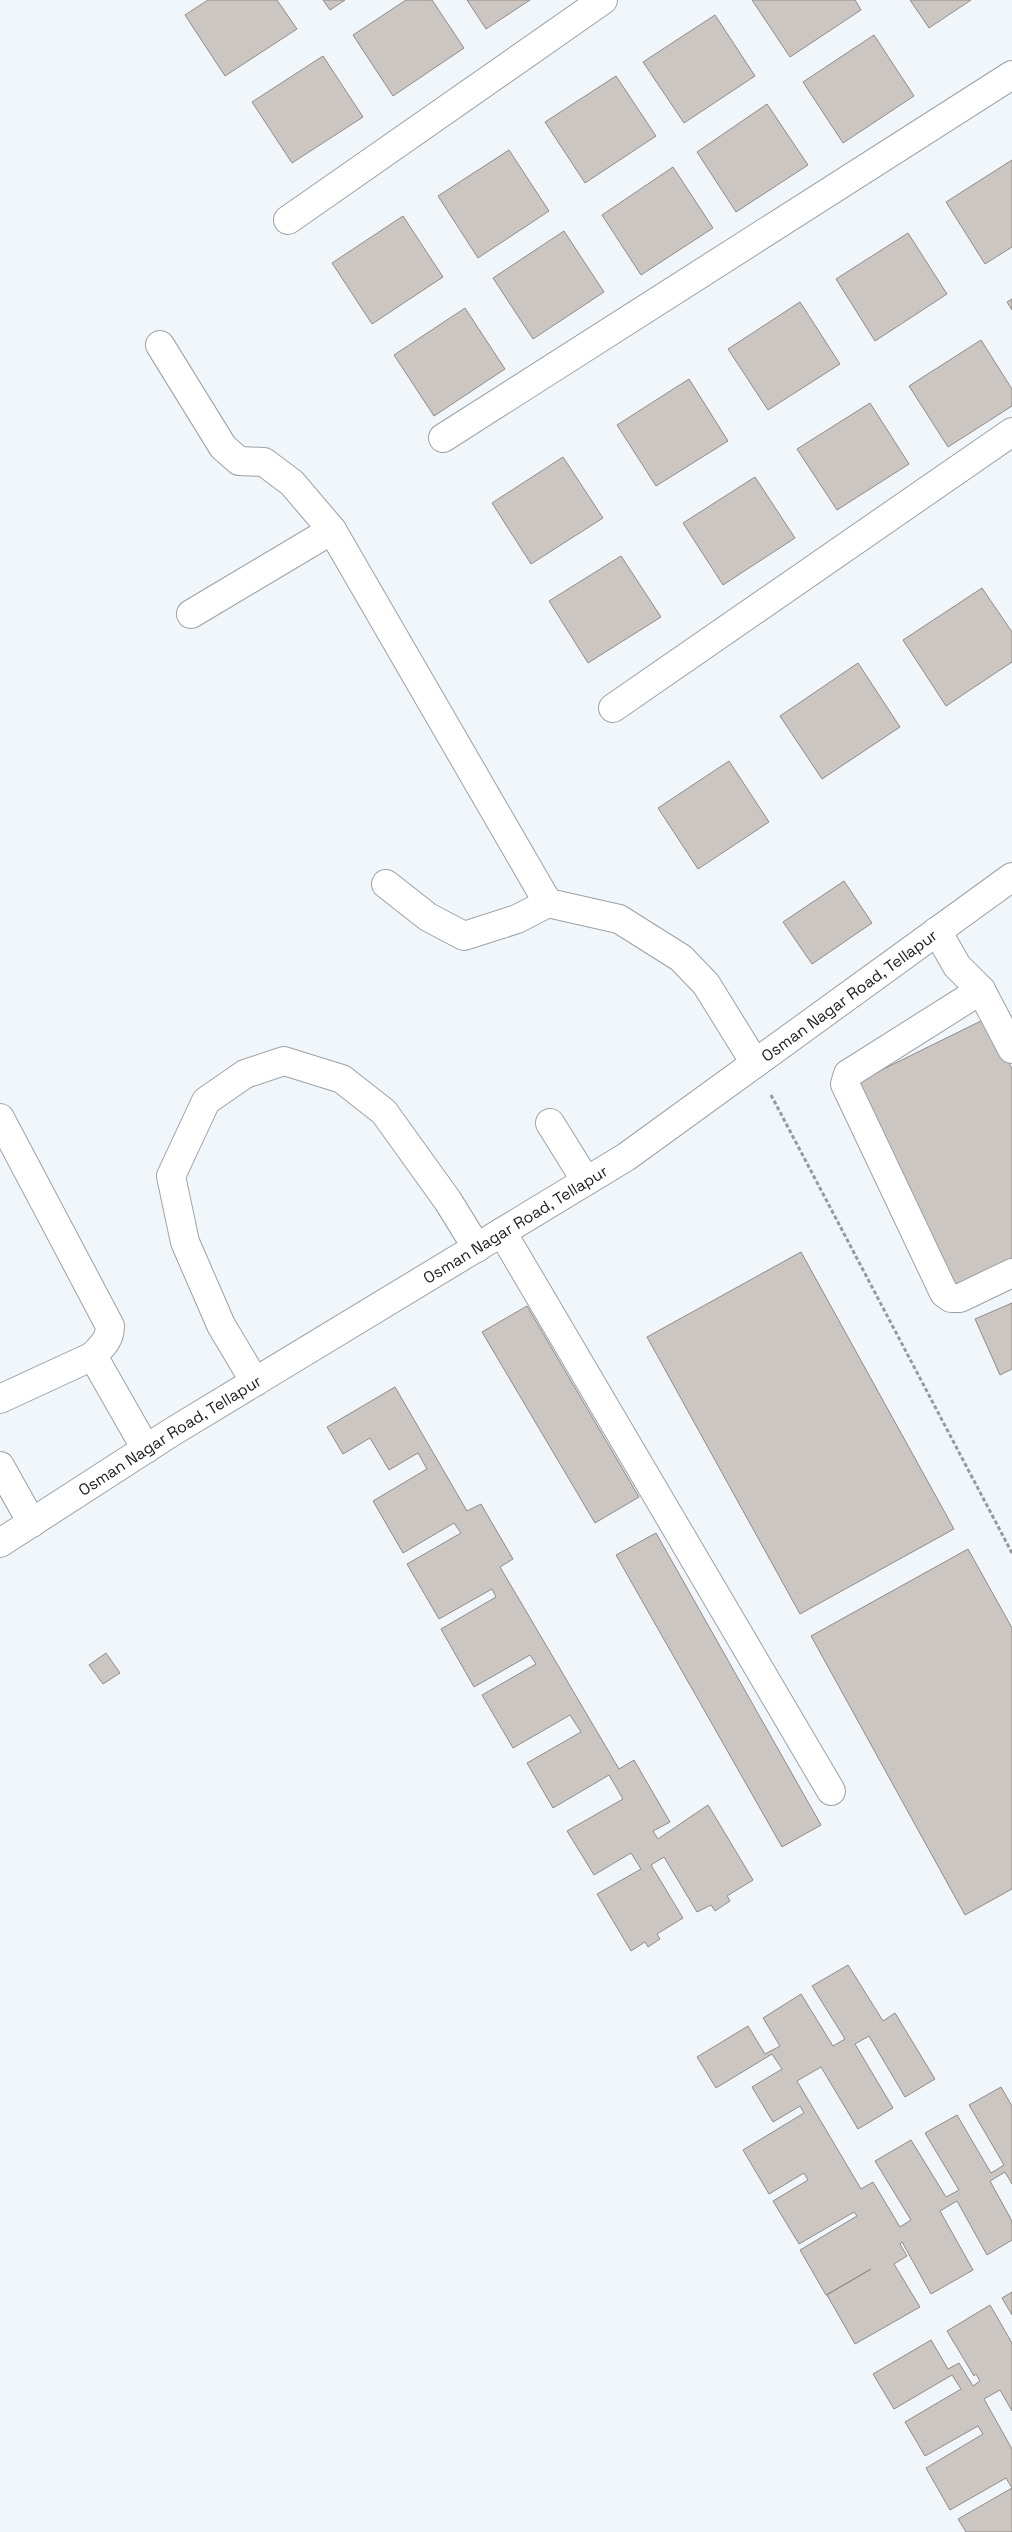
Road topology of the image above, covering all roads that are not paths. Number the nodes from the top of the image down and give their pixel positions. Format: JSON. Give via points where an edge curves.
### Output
{"nodes":[{"id":1,"x":603,"y":0,"type":"edge"},
{"id":2,"x":1012,"y":75,"type":"edge"},
{"id":3,"x":288,"y":220,"type":"dead end"},
{"id":4,"x":160,"y":345,"type":"dead end"},
{"id":5,"x":1012,"y":432,"type":"edge"},
{"id":6,"x":443,"y":438,"type":"dead end"},
{"id":7,"x":332,"y":530,"type":"junction"},
{"id":8,"x":191,"y":614,"type":"dead end"},
{"id":9,"x":613,"y":708,"type":"dead end"},
{"id":10,"x":1012,"y":877,"type":"edge"},
{"id":11,"x":386,"y":884,"type":"dead end"},
{"id":12,"x":548,"y":902,"type":"junction"},
{"id":13,"x":937,"y":931,"type":"junction"},
{"id":14,"x":981,"y":990,"type":"junction"},
{"id":15,"x":1012,"y":1049,"type":"edge"},
{"id":16,"x":754,"y":1063,"type":"junction"},
{"id":17,"x":0,"y":1118,"type":"edge"},
{"id":18,"x":550,"y":1124,"type":"dead end"},
{"id":19,"x":586,"y":1181,"type":"junction"},
{"id":20,"x":502,"y":1232,"type":"junction"},
{"id":21,"x":477,"y":1248,"type":"junction"},
{"id":22,"x":1012,"y":1273,"type":"edge"},
{"id":23,"x":93,"y":1356,"type":"junction"},
{"id":24,"x":255,"y":1382,"type":"junction"},
{"id":25,"x":0,"y":1399,"type":"edge"},
{"id":26,"x":146,"y":1449,"type":"junction"},
{"id":27,"x":0,"y":1466,"type":"edge"},
{"id":28,"x":32,"y":1522,"type":"junction"},
{"id":29,"x":0,"y":1543,"type":"edge"},
{"id":30,"x":831,"y":1791,"type":"dead end"}],
"edges":[{"from":1,"to":3,"type":"street"},
{"from":2,"to":6,"type":"street"},
{"from":4,"to":7,"type":"street","via":[[222,447],[239,462],[264,462],[292,483]]},
{"from":5,"to":9,"type":"street"},
{"from":7,"to":8,"type":"street"},
{"from":7,"to":12,"type":"street"},
{"from":10,"to":13,"type":"street","name":"Osman Nagar Road, Tellapur"},
{"from":11,"to":12,"type":"street","via":[[428,917],[464,936],[517,919]]},
{"from":12,"to":16,"type":"street","via":[[619,919],[681,958],[706,984]]},
{"from":13,"to":14,"type":"street","via":[[957,966]]},
{"from":13,"to":16,"type":"street","name":"Osman Nagar Road, Tellapur"},
{"from":14,"to":15,"type":"street"},
{"from":14,"to":22,"type":"street","via":[[848,1074],[844,1084],[944,1293],[951,1298],[960,1298]]},
{"from":16,"to":19,"type":"street","name":"Osman Nagar Road, Tellapur","via":[[626,1157]]},
{"from":17,"to":23,"type":"street","via":[[110,1326],[110,1335]]},
{"from":18,"to":19,"type":"street"},
{"from":19,"to":20,"type":"street","name":"Osman Nagar Road, Tellapur"},
{"from":20,"to":21,"type":"street","name":"Osman Nagar Road, Tellapur"},
{"from":20,"to":30,"type":"street"},
{"from":21,"to":24,"type":"street","name":"Osman Nagar Road, Tellapur"},
{"from":21,"to":24,"type":"street","via":[[448,1201],[384,1112],[342,1079],[284,1061],[245,1074],[206,1101],[172,1176],[185,1242],[222,1325]]},
{"from":23,"to":25,"type":"street"},
{"from":23,"to":26,"type":"street"},
{"from":24,"to":26,"type":"street","name":"Osman Nagar Road, Tellapur"},
{"from":26,"to":28,"type":"street","name":"Osman Nagar Road, Tellapur"},
{"from":27,"to":28,"type":"street"},
{"from":28,"to":29,"type":"street","name":"Osman Nagar Road, Tellapur"}]}
